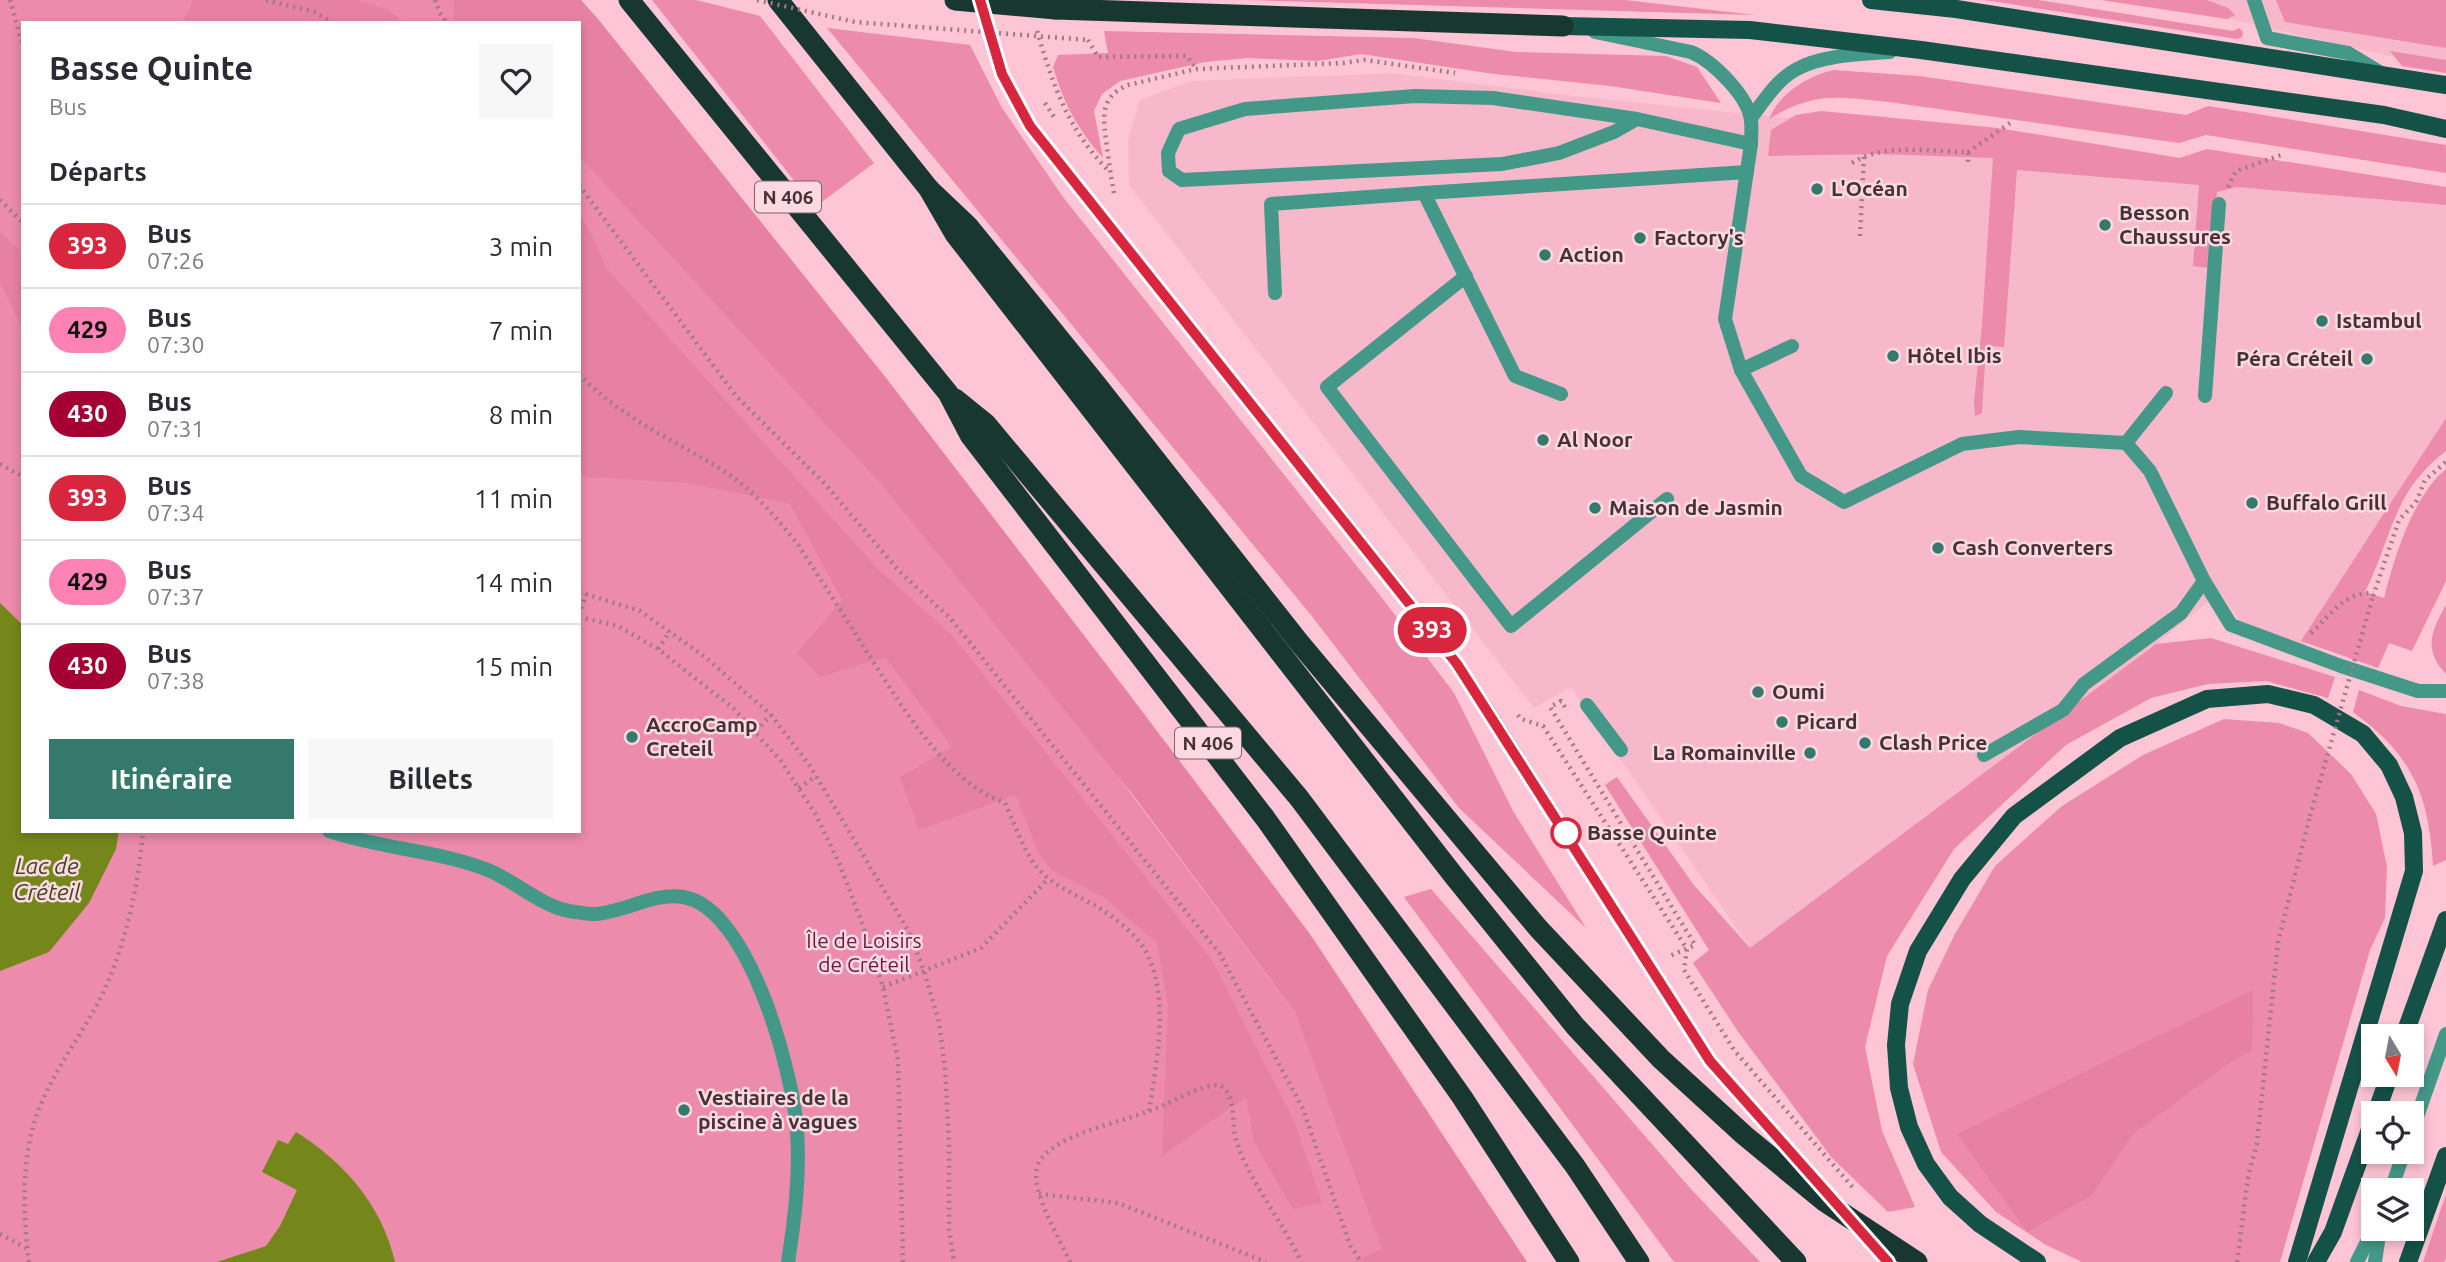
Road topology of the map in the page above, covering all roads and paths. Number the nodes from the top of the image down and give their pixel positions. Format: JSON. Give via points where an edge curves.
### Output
{"nodes":[{"id":1,"x":10,"y":0,"type":"edge"},
{"id":2,"x":266,"y":0,"type":"edge"},
{"id":3,"x":435,"y":0,"type":"edge"},
{"id":4,"x":629,"y":0,"type":"edge"},
{"id":5,"x":757,"y":0,"type":"edge"},
{"id":6,"x":778,"y":0,"type":"edge"},
{"id":7,"x":955,"y":0,"type":"edge"},
{"id":8,"x":980,"y":0,"type":"edge"},
{"id":9,"x":1871,"y":0,"type":"edge"},
{"id":10,"x":2253,"y":1,"type":"edge"},
{"id":11,"x":1959,"y":4,"type":"edge"},
{"id":12,"x":330,"y":21,"type":"edge"},
{"id":13,"x":446,"y":21,"type":"edge"},
{"id":14,"x":1035,"y":23,"type":"dead end"},
{"id":15,"x":1012,"y":24,"type":"dead end"},
{"id":16,"x":1563,"y":26,"type":"junction"},
{"id":17,"x":1015,"y":36,"type":"dead end"},
{"id":18,"x":21,"y":39,"type":"edge"},
{"id":19,"x":1921,"y":50,"type":"junction"},
{"id":20,"x":1343,"y":63,"type":"dead end"},
{"id":21,"x":1196,"y":69,"type":"junction"},
{"id":22,"x":2385,"y":76,"type":"junction"},
{"id":23,"x":2446,"y":85,"type":"edge"},
{"id":24,"x":1043,"y":99,"type":"dead end"},
{"id":25,"x":1751,"y":118,"type":"junction"},
{"id":26,"x":1637,"y":119,"type":"junction"},
{"id":27,"x":1057,"y":122,"type":"dead end"},
{"id":28,"x":2010,"y":124,"type":"dead end"},
{"id":29,"x":2446,"y":129,"type":"edge"},
{"id":30,"x":1751,"y":144,"type":"junction"},
{"id":31,"x":1968,"y":152,"type":"junction"},
{"id":32,"x":2284,"y":154,"type":"dead end"},
{"id":33,"x":1864,"y":155,"type":"junction"},
{"id":34,"x":1852,"y":163,"type":"dead end"},
{"id":35,"x":1968,"y":163,"type":"dead end"},
{"id":36,"x":1110,"y":172,"type":"junction"},
{"id":37,"x":1746,"y":172,"type":"junction"},
{"id":38,"x":1106,"y":183,"type":"dead end"},
{"id":39,"x":581,"y":188,"type":"edge"},
{"id":40,"x":929,"y":189,"type":"junction"},
{"id":41,"x":1424,"y":193,"type":"junction"},
{"id":42,"x":0,"y":200,"type":"edge"},
{"id":43,"x":2219,"y":204,"type":"joint"},
{"id":44,"x":21,"y":221,"type":"edge"},
{"id":45,"x":1860,"y":236,"type":"dead end"},
{"id":46,"x":1466,"y":276,"type":"junction"},
{"id":47,"x":1275,"y":293,"type":"dead end"},
{"id":48,"x":1792,"y":346,"type":"dead end"},
{"id":49,"x":1741,"y":370,"type":"junction"},
{"id":50,"x":581,"y":376,"type":"edge"},
{"id":51,"x":948,"y":393,"type":"junction"},
{"id":52,"x":2166,"y":393,"type":"dead end"},
{"id":53,"x":1561,"y":394,"type":"dead end"},
{"id":54,"x":2205,"y":396,"type":"dead end"},
{"id":55,"x":2126,"y":443,"type":"junction"},
{"id":56,"x":2446,"y":462,"type":"edge"},
{"id":57,"x":0,"y":464,"type":"edge"},
{"id":58,"x":21,"y":476,"type":"edge"},
{"id":59,"x":1667,"y":499,"type":"dead end"},
{"id":60,"x":2204,"y":581,"type":"junction"},
{"id":61,"x":581,"y":593,"type":"edge"},
{"id":62,"x":586,"y":594,"type":"junction"},
{"id":63,"x":2374,"y":595,"type":"junction"},
{"id":64,"x":581,"y":610,"type":"edge"},
{"id":65,"x":581,"y":617,"type":"edge"},
{"id":66,"x":670,"y":631,"type":"junction"},
{"id":67,"x":2306,"y":638,"type":"dead end"},
{"id":68,"x":658,"y":649,"type":"junction"},
{"id":69,"x":2446,"y":691,"type":"edge"},
{"id":70,"x":1587,"y":705,"type":"dead end"},
{"id":71,"x":1568,"y":711,"type":"dead end"},
{"id":72,"x":771,"y":715,"type":"junction"},
{"id":73,"x":1521,"y":719,"type":"dead end"},
{"id":74,"x":756,"y":731,"type":"junction"},
{"id":75,"x":1621,"y":750,"type":"dead end"},
{"id":76,"x":1984,"y":755,"type":"dead end"},
{"id":77,"x":816,"y":776,"type":"junction"},
{"id":78,"x":799,"y":788,"type":"junction"},
{"id":79,"x":143,"y":833,"type":"edge"},
{"id":80,"x":334,"y":833,"type":"edge"},
{"id":81,"x":1048,"y":878,"type":"junction"},
{"id":82,"x":2446,"y":920,"type":"edge"},
{"id":83,"x":1687,"y":949,"type":"junction"},
{"id":84,"x":1670,"y":957,"type":"dead end"},
{"id":85,"x":925,"y":971,"type":"junction"},
{"id":86,"x":883,"y":987,"type":"junction"},
{"id":87,"x":2408,"y":1024,"type":"edge"},
{"id":88,"x":2446,"y":1034,"type":"edge"},
{"id":89,"x":1710,"y":1061,"type":"dead end"},
{"id":90,"x":2423,"y":1101,"type":"edge"},
{"id":91,"x":1149,"y":1112,"type":"junction"},
{"id":92,"x":2361,"y":1154,"type":"edge"},
{"id":93,"x":2446,"y":1156,"type":"edge"},
{"id":94,"x":1858,"y":1193,"type":"dead end"},
{"id":95,"x":1039,"y":1194,"type":"junction"},
{"id":96,"x":0,"y":1234,"type":"edge"},
{"id":97,"x":2368,"y":1241,"type":"edge"},
{"id":98,"x":2378,"y":1241,"type":"edge"},
{"id":99,"x":27,"y":1249,"type":"junction"},
{"id":100,"x":29,"y":1262,"type":"edge"},
{"id":101,"x":788,"y":1262,"type":"edge"},
{"id":102,"x":903,"y":1262,"type":"edge"},
{"id":103,"x":954,"y":1262,"type":"edge"},
{"id":104,"x":1070,"y":1262,"type":"edge"},
{"id":105,"x":1266,"y":1262,"type":"edge"},
{"id":106,"x":1301,"y":1262,"type":"edge"},
{"id":107,"x":1361,"y":1262,"type":"edge"},
{"id":108,"x":1569,"y":1262,"type":"edge"},
{"id":109,"x":1639,"y":1262,"type":"edge"},
{"id":110,"x":1796,"y":1262,"type":"edge"},
{"id":111,"x":1917,"y":1262,"type":"edge"},
{"id":112,"x":2037,"y":1262,"type":"edge"},
{"id":113,"x":2236,"y":1262,"type":"edge"},
{"id":114,"x":2297,"y":1262,"type":"edge"},
{"id":115,"x":2316,"y":1262,"type":"edge"},
{"id":116,"x":2357,"y":1262,"type":"edge"},
{"id":117,"x":2375,"y":1262,"type":"edge"},
{"id":118,"x":2408,"y":1262,"type":"edge"}],
"edges":[{"from":1,"to":18,"type":"path"},
{"from":2,"to":12,"type":"path"},
{"from":3,"to":13,"type":"path"},
{"from":4,"to":51,"type":"highway","number":"N 406"},
{"from":5,"to":21,"type":"path","bridge":true,"via":[[855,22],[1088,40],[1098,57],[1187,56]]},
{"from":6,"to":40,"type":"highway"},
{"from":7,"to":16,"type":"highway","bridge":true,"via":[[1056,9]]},
{"from":8,"to":89,"type":"street","via":[[1002,74],[1030,126],[1457,664]]},
{"from":9,"to":11,"type":"main road"},
{"from":10,"to":22,"type":"street","via":[[2267,38],[2348,52]]},
{"from":11,"to":22,"type":"main road"},
{"from":14,"to":36,"type":"path","via":[[1058,97],[1077,133]]},
{"from":15,"to":17,"type":"path"},
{"from":16,"to":19,"type":"main road","via":[[1750,30]]},
{"from":16,"to":25,"type":"street","via":[[1706,58],[1736,91]]},
{"from":19,"to":25,"type":"street","via":[[1836,56],[1794,70]]},
{"from":19,"to":29,"type":"main road","via":[[2384,115]]},
{"from":20,"to":21,"type":"path"},
{"from":21,"to":36,"type":"path","via":[[1128,85],[1111,96],[1103,116]]},
{"from":22,"to":23,"type":"main road"},
{"from":24,"to":27,"type":"path"},
{"from":25,"to":30,"type":"street"},
{"from":26,"to":26,"type":"street","via":[[1493,98],[1415,96],[1245,109],[1179,129],[1168,153],[1169,171],[1182,180],[1502,164],[1559,153]]},
{"from":26,"to":30,"type":"street"},
{"from":28,"to":31,"type":"path"},
{"from":30,"to":37,"type":"street"},
{"from":31,"to":33,"type":"path","via":[[1881,150]]},
{"from":31,"to":35,"type":"path"},
{"from":32,"to":43,"type":"path","via":[[2236,171]]},
{"from":33,"to":34,"type":"path"},
{"from":33,"to":45,"type":"path"},
{"from":36,"to":38,"type":"path","via":[[1114,193]]},
{"from":37,"to":41,"type":"street"},
{"from":37,"to":49,"type":"street","via":[[1725,319]]},
{"from":39,"to":107,"type":"path","via":[[736,396],[825,484],[899,571],[951,620],[1220,954],[1303,1109],[1350,1245]]},
{"from":40,"to":110,"type":"highway","bridge":true,"via":[[954,234],[1541,984]]},
{"from":40,"to":111,"type":"highway","bridge":true,"via":[[968,226],[1298,641],[1538,928],[1661,1059],[1744,1135],[1824,1201]]},
{"from":41,"to":46,"type":"street"},
{"from":41,"to":47,"type":"street","via":[[1270,204]]},
{"from":42,"to":44,"type":"path"},
{"from":43,"to":54,"type":"street"},
{"from":46,"to":53,"type":"street","via":[[1515,376]]},
{"from":46,"to":59,"type":"street","via":[[1327,387],[1511,626]]},
{"from":48,"to":49,"type":"street"},
{"from":49,"to":55,"type":"street","via":[[1801,476],[1844,502],[1962,444],[2019,437]]},
{"from":50,"to":81,"type":"path","via":[[645,426],[729,475],[777,518],[918,727],[970,784],[1006,803],[1035,865]]},
{"from":51,"to":108,"type":"highway","number":"N 406","via":[[970,435],[1265,818],[1462,1097]]},
{"from":51,"to":109,"type":"highway","via":[[986,424],[1298,797],[1575,1166]]},
{"from":52,"to":55,"type":"street"},
{"from":55,"to":60,"type":"street","via":[[2150,471]]},
{"from":56,"to":63,"type":"path","via":[[2426,480],[2416,502],[2399,520]]},
{"from":57,"to":58,"type":"path"},
{"from":60,"to":69,"type":"street","via":[[2231,625],[2418,691]]},
{"from":60,"to":76,"type":"street","via":[[2181,613],[2084,684],[2063,710]]},
{"from":61,"to":62,"type":"path"},
{"from":62,"to":64,"type":"path"},
{"from":62,"to":66,"type":"path","via":[[640,611]]},
{"from":63,"to":67,"type":"path","via":[[2358,593],[2334,609]]},
{"from":63,"to":113,"type":"path","bridge":true,"via":[[2278,942],[2257,1143]]},
{"from":65,"to":68,"type":"path","via":[[618,626]]},
{"from":66,"to":68,"type":"path"},
{"from":66,"to":72,"type":"path"},
{"from":68,"to":74,"type":"path"},
{"from":70,"to":75,"type":"street"},
{"from":71,"to":83,"type":"path","via":[[1561,701],[1550,708],[1695,945]]},
{"from":72,"to":74,"type":"path"},
{"from":72,"to":77,"type":"path"},
{"from":73,"to":83,"type":"path","via":[[1543,726]]},
{"from":74,"to":78,"type":"path"},
{"from":77,"to":78,"type":"path"},
{"from":77,"to":85,"type":"path","via":[[909,932]]},
{"from":78,"to":86,"type":"path","via":[[840,865]]},
{"from":79,"to":99,"type":"path","via":[[130,914],[112,970],[47,1089],[33,1128],[26,1169]]},
{"from":80,"to":101,"type":"street","via":[[450,857],[491,871],[565,911],[596,914],[654,898],[684,897],[709,909],[737,940],[766,1003],[784,1059],[797,1128],[797,1205]]},
{"from":81,"to":85,"type":"path","via":[[981,948]]},
{"from":81,"to":91,"type":"path","via":[[1103,910],[1147,954],[1159,1005]]},
{"from":82,"to":87,"type":"main road"},
{"from":83,"to":84,"type":"path"},
{"from":83,"to":94,"type":"path","via":[[1684,970],[1734,1050]]},
{"from":85,"to":86,"type":"path"},
{"from":85,"to":103,"type":"path","via":[[939,1022],[945,1069],[949,1230]]},
{"from":86,"to":102,"type":"path","via":[[898,1061]]},
{"from":88,"to":90,"type":"street"},
{"from":91,"to":95,"type":"path","via":[[1059,1144],[1044,1155],[1037,1167]]},
{"from":91,"to":106,"type":"path","via":[[1201,1089],[1223,1087],[1231,1102],[1244,1161]]},
{"from":92,"to":115,"type":"main road","via":[[2333,1232]]},
{"from":93,"to":118,"type":"main road"},
{"from":95,"to":104,"type":"path"},
{"from":95,"to":105,"type":"path","via":[[1118,1203]]},
{"from":96,"to":99,"type":"path"},
{"from":97,"to":116,"type":"street"},
{"from":98,"to":117,"type":"street"},
{"from":99,"to":100,"type":"path"},
{"from":112,"to":114,"type":"main road","via":[[1980,1224],[1950,1197],[1926,1164],[1909,1127],[1899,1088],[1896,1045],[1900,1004],[1918,951],[1962,879],[2014,817],[2120,738],[2207,699],[2268,694],[2314,705],[2363,734],[2389,765],[2413,833],[2414,871]]}]}
